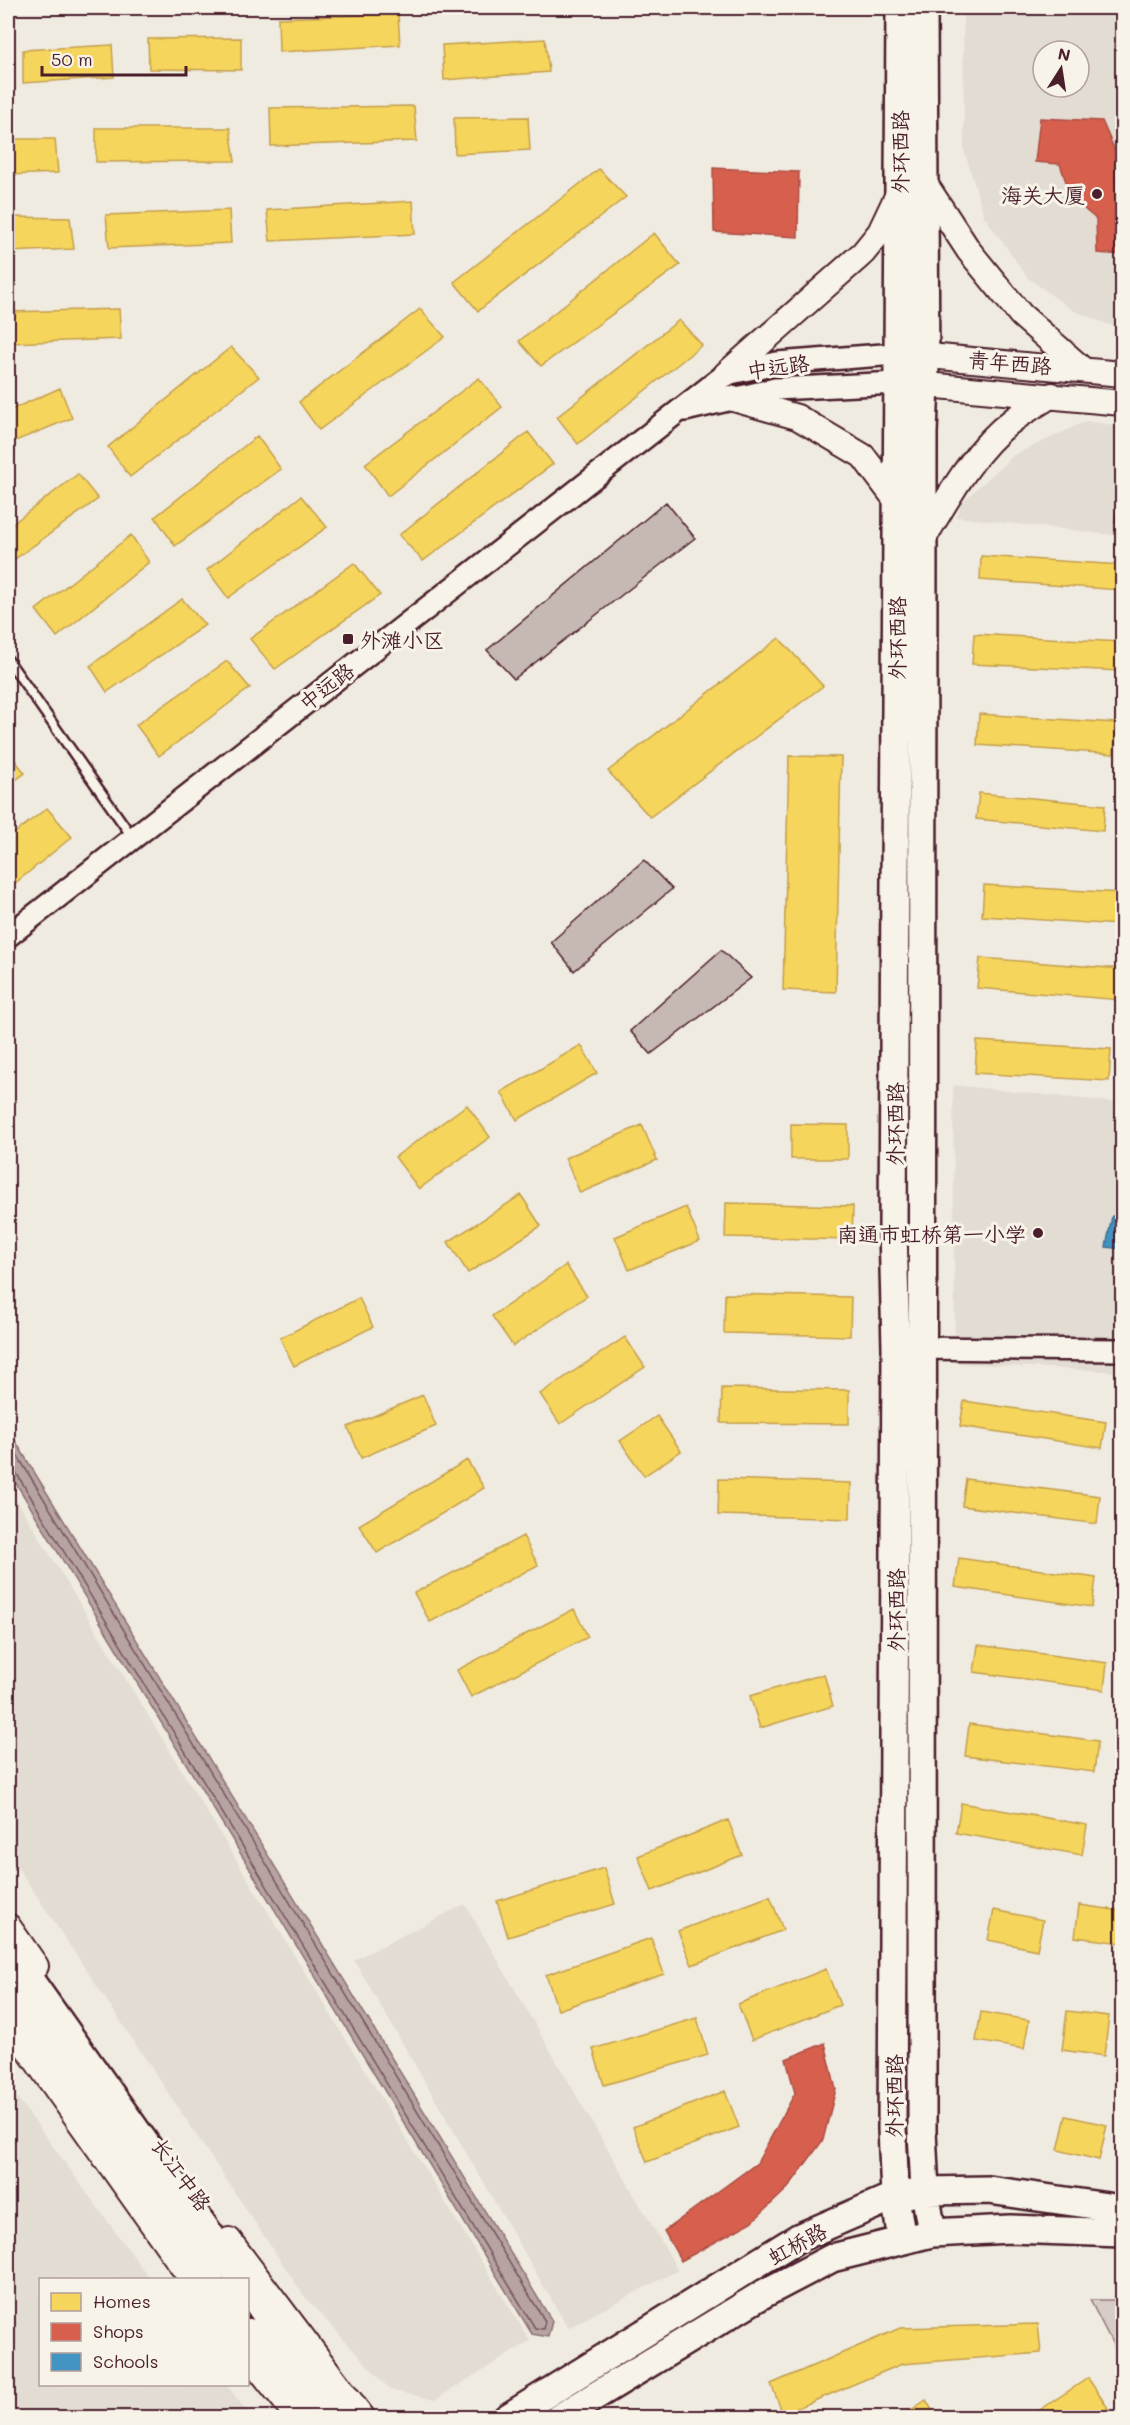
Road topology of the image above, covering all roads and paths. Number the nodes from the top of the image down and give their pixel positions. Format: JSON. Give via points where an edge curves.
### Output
{"nodes":[{"id":1,"x":900,"y":8,"type":"edge"},
{"id":2,"x":923,"y":8,"type":"edge"},
{"id":3,"x":922,"y":179,"type":"junction"},
{"id":4,"x":898,"y":194,"type":"junction"},
{"id":5,"x":896,"y":354,"type":"junction"},
{"id":6,"x":924,"y":355,"type":"junction"},
{"id":7,"x":1081,"y":368,"type":"junction"},
{"id":8,"x":726,"y":374,"type":"junction"},
{"id":9,"x":1122,"y":374,"type":"edge"},
{"id":10,"x":897,"y":383,"type":"junction"},
{"id":11,"x":925,"y":383,"type":"junction"},
{"id":12,"x":1052,"y":395,"type":"junction"},
{"id":13,"x":730,"y":398,"type":"junction"},
{"id":14,"x":1122,"y":403,"type":"edge"},
{"id":15,"x":673,"y":414,"type":"junction"},
{"id":16,"x":896,"y":501,"type":"junction"},
{"id":17,"x":923,"y":540,"type":"junction"},
{"id":18,"x":8,"y":660,"type":"edge"},
{"id":19,"x":134,"y":838,"type":"junction"},
{"id":20,"x":8,"y":936,"type":"edge"},
{"id":21,"x":909,"y":1348,"type":"junction"},
{"id":22,"x":1122,"y":1350,"type":"edge"},
{"id":23,"x":8,"y":1926,"type":"edge"},
{"id":24,"x":8,"y":1950,"type":"edge"},
{"id":25,"x":8,"y":1997,"type":"edge"},
{"id":26,"x":8,"y":2021,"type":"edge"},
{"id":27,"x":925,"y":2192,"type":"junction"},
{"id":28,"x":895,"y":2196,"type":"junction"},
{"id":29,"x":1122,"y":2209,"type":"edge"},
{"id":30,"x":932,"y":2233,"type":"junction"},
{"id":31,"x":1122,"y":2233,"type":"edge"},
{"id":32,"x":902,"y":2240,"type":"junction"},
{"id":33,"x":191,"y":2278,"type":"edge"},
{"id":34,"x":208,"y":2278,"type":"edge"},
{"id":35,"x":240,"y":2278,"type":"edge"},
{"id":36,"x":249,"y":2289,"type":"edge"},
{"id":37,"x":249,"y":2334,"type":"edge"},
{"id":38,"x":249,"y":2356,"type":"edge"},
{"id":39,"x":299,"y":2418,"type":"edge"},
{"id":40,"x":316,"y":2418,"type":"edge"},
{"id":41,"x":349,"y":2418,"type":"edge"},
{"id":42,"x":363,"y":2418,"type":"edge"},
{"id":43,"x":507,"y":2418,"type":"edge"},
{"id":44,"x":559,"y":2418,"type":"edge"}],
"edges":[{"from":1,"to":4,"type":"main road","name":"外环西路"},
{"from":2,"to":3,"type":"main road","name":"外环西路"},
{"from":3,"to":6,"type":"main road","name":"外环西路"},
{"from":3,"to":7,"type":"main road","via":[[969,251],[1001,291],[1038,332]]},
{"from":4,"to":5,"type":"main road","name":"外环西路"},
{"from":4,"to":8,"type":"main road","via":[[880,232],[863,253]]},
{"from":5,"to":6,"type":"main road","name":"青年西路"},
{"from":5,"to":8,"type":"street","name":"中远路","via":[[777,363]]},
{"from":5,"to":10,"type":"main road","name":"外环西路"},
{"from":6,"to":7,"type":"main road","name":"青年西路"},
{"from":6,"to":11,"type":"main road","name":"外环西路"},
{"from":7,"to":9,"type":"main road","name":"青年西路"},
{"from":8,"to":15,"type":"street","name":"中远路"},
{"from":10,"to":11,"type":"main road","name":"青年西路"},
{"from":10,"to":13,"type":"street","name":"中远路","via":[[775,389]]},
{"from":10,"to":16,"type":"main road","name":"外环西路"},
{"from":11,"to":12,"type":"main road","name":"青年西路"},
{"from":11,"to":17,"type":"main road","name":"外环西路"},
{"from":12,"to":14,"type":"main road","name":"青年西路"},
{"from":12,"to":17,"type":"main road","via":[[1011,421],[985,448],[960,478]]},
{"from":13,"to":15,"type":"street","name":"中远路"},
{"from":13,"to":16,"type":"main road","via":[[797,417],[863,456]]},
{"from":15,"to":19,"type":"street","name":"中远路"},
{"from":16,"to":21,"type":"main road","name":"外环西路","via":[[893,1228]]},
{"from":17,"to":21,"type":"main road","name":"外环西路"},
{"from":18,"to":19,"type":"lane"},
{"from":19,"to":20,"type":"street","name":"中远路"},
{"from":21,"to":22,"type":"street"},
{"from":21,"to":27,"type":"main road","name":"外环西路"},
{"from":21,"to":28,"type":"main road","name":"外环西路","via":[[892,2118]]},
{"from":23,"to":42,"type":"main road","name":"长江中路","via":[[164,2151]]},
{"from":24,"to":35,"type":"highway","name":"长江中路"},
{"from":25,"to":34,"type":"highway","name":"长江中路"},
{"from":26,"to":33,"type":"main road"},
{"from":27,"to":28,"type":"main road","name":"虹桥路"},
{"from":27,"to":29,"type":"main road","name":"虹桥路","via":[[989,2190]]},
{"from":27,"to":30,"type":"main road","name":"外环西路"},
{"from":28,"to":32,"type":"main road","name":"外环西路"},
{"from":28,"to":43,"type":"main road","name":"虹桥路","via":[[798,2238]]},
{"from":30,"to":31,"type":"main road","name":"虹桥路","via":[[1010,2229]]},
{"from":30,"to":32,"type":"main road","name":"虹桥路"},
{"from":32,"to":44,"type":"main road","name":"虹桥路","via":[[832,2258],[763,2294]]},
{"from":36,"to":41,"type":"highway","via":[[289,2346]]},
{"from":37,"to":40,"type":"highway"},
{"from":38,"to":39,"type":"main road"}]}
